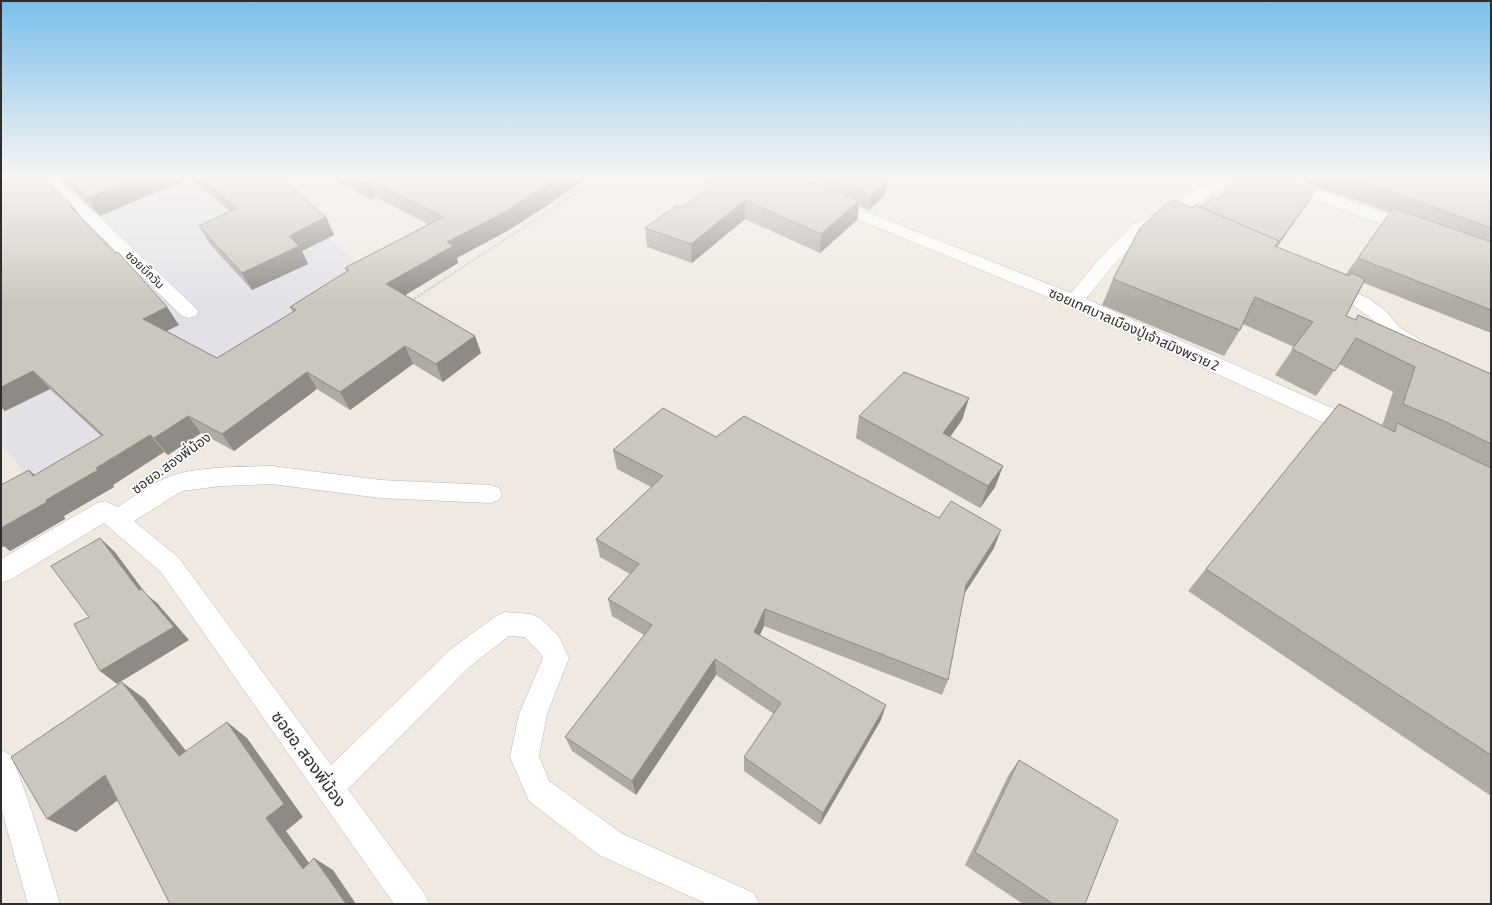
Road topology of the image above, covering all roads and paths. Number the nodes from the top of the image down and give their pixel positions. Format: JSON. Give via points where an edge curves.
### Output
{"nodes":[{"id":1,"x":93,"y":220,"type":"edge"},
{"id":2,"x":535,"y":220,"type":"edge"},
{"id":3,"x":875,"y":220,"type":"edge"},
{"id":4,"x":1157,"y":220,"type":"edge"},
{"id":5,"x":1179,"y":220,"type":"edge"},
{"id":6,"x":1387,"y":220,"type":"edge"},
{"id":7,"x":1189,"y":225,"type":"edge"},
{"id":8,"x":1425,"y":234,"type":"edge"},
{"id":9,"x":1311,"y":279,"type":"edge"},
{"id":10,"x":1074,"y":301,"type":"junction"},
{"id":11,"x":409,"y":303,"type":"edge"},
{"id":12,"x":188,"y":312,"type":"dead end"},
{"id":13,"x":1433,"y":356,"type":"edge"},
{"id":14,"x":212,"y":434,"type":"edge"},
{"id":15,"x":1375,"y":437,"type":"edge"},
{"id":16,"x":180,"y":456,"type":"dead end"},
{"id":17,"x":491,"y":494,"type":"dead end"},
{"id":18,"x":118,"y":520,"type":"junction"},
{"id":19,"x":1,"y":572,"type":"edge"},
{"id":20,"x":1,"y":765,"type":"edge"},
{"id":21,"x":329,"y":787,"type":"junction"},
{"id":22,"x":44,"y":904,"type":"edge"},
{"id":23,"x":413,"y":904,"type":"edge"},
{"id":24,"x":743,"y":904,"type":"edge"}],
"edges":[{"from":1,"to":12,"type":"street","name":"ซอยบิ๊กวัน"},
{"from":2,"to":11,"type":"path"},
{"from":3,"to":10,"type":"street","name":"ซอยเทศบาลเมืองปู่เจ้าสมิงพราย 2"},
{"from":4,"to":10,"type":"street","via":[[1140,228],[1107,261]]},
{"from":5,"to":7,"type":"street"},
{"from":6,"to":8,"type":"street"},
{"from":9,"to":13,"type":"street","via":[[1361,302],[1379,315],[1392,332]]},
{"from":10,"to":15,"type":"street","name":"ซอยเทศบาลเมืองปู่เจ้าสมิงพราย 2"},
{"from":14,"to":16,"type":"path","name":"ซอยอ. สองพี่น้อง"},
{"from":17,"to":18,"type":"street","via":[[380,490],[272,475],[221,477],[177,483]]},
{"from":18,"to":19,"type":"street","name":"ซอยอ. สองพี่น้อง","via":[[105,510]]},
{"from":18,"to":21,"type":"street","name":"ซอยอ. สองพี่น้อง","via":[[170,565]]},
{"from":20,"to":22,"type":"street"},
{"from":21,"to":23,"type":"street","name":"ซอยอ. สองพี่น้อง"},
{"from":21,"to":24,"type":"street","via":[[460,658],[505,624],[531,626],[549,644],[556,658],[533,714],[524,757],[539,791],[610,844]]}]}
